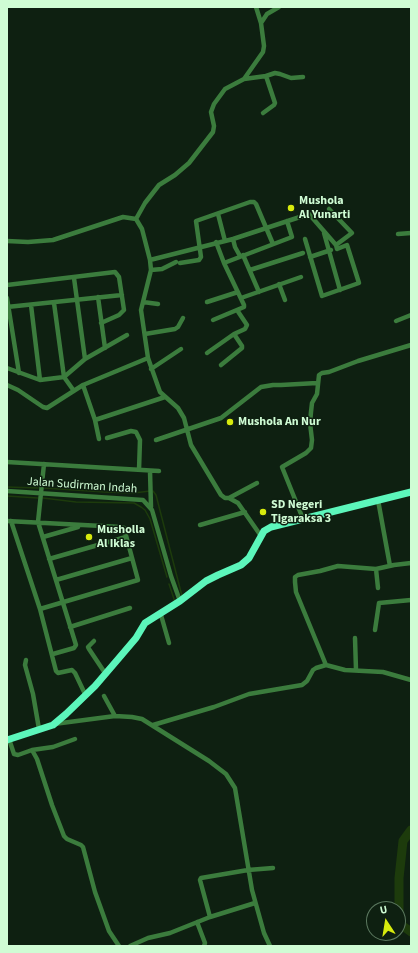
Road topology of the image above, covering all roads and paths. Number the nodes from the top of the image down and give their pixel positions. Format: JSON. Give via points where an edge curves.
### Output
{"nodes":[{"id":1,"x":256,"y":7,"type":"edge"},
{"id":2,"x":279,"y":7,"type":"edge"},
{"id":3,"x":261,"y":23,"type":"junction"},
{"id":4,"x":266,"y":76,"type":"junction"},
{"id":5,"x":303,"y":77,"type":"dead end"},
{"id":6,"x":244,"y":79,"type":"junction"},
{"id":7,"x":263,"y":113,"type":"dead end"},
{"id":8,"x":329,"y":209,"type":"dead end"},
{"id":9,"x":218,"y":214,"type":"junction"},
{"id":10,"x":136,"y":219,"type":"junction"},
{"id":11,"x":287,"y":221,"type":"junction"},
{"id":12,"x":266,"y":228,"type":"junction"},
{"id":13,"x":324,"y":231,"type":"junction"},
{"id":14,"x":411,"y":233,"type":"edge"},
{"id":15,"x":398,"y":234,"type":"dead end"},
{"id":16,"x":346,"y":237,"type":"junction"},
{"id":17,"x":233,"y":239,"type":"junction"},
{"id":18,"x":304,"y":239,"type":"dead end"},
{"id":19,"x":225,"y":240,"type":"junction"},
{"id":20,"x":7,"y":241,"type":"edge"},
{"id":21,"x":216,"y":242,"type":"junction"},
{"id":22,"x":273,"y":244,"type":"junction"},
{"id":23,"x":347,"y":245,"type":"junction"},
{"id":24,"x":200,"y":246,"type":"junction"},
{"id":25,"x":336,"y":247,"type":"junction"},
{"id":26,"x":330,"y":251,"type":"junction"},
{"id":27,"x":303,"y":253,"type":"dead end"},
{"id":28,"x":242,"y":256,"type":"junction"},
{"id":29,"x":310,"y":257,"type":"junction"},
{"id":30,"x":150,"y":260,"type":"junction"},
{"id":31,"x":224,"y":263,"type":"junction"},
{"id":32,"x":151,"y":270,"type":"junction"},
{"id":33,"x":250,"y":270,"type":"junction"},
{"id":34,"x":301,"y":277,"type":"dead end"},
{"id":35,"x":74,"y":278,"type":"junction"},
{"id":36,"x":279,"y":284,"type":"junction"},
{"id":37,"x":7,"y":285,"type":"edge"},
{"id":38,"x":340,"y":290,"type":"junction"},
{"id":39,"x":238,"y":292,"type":"junction"},
{"id":40,"x":259,"y":292,"type":"junction"},
{"id":41,"x":122,"y":295,"type":"junction"},
{"id":42,"x":98,"y":297,"type":"junction"},
{"id":43,"x":7,"y":298,"type":"edge"},
{"id":44,"x":241,"y":298,"type":"junction"},
{"id":45,"x":77,"y":300,"type":"junction"},
{"id":46,"x":286,"y":300,"type":"dead end"},
{"id":47,"x":143,"y":302,"type":"junction"},
{"id":48,"x":207,"y":302,"type":"dead end"},
{"id":49,"x":54,"y":303,"type":"junction"},
{"id":50,"x":158,"y":304,"type":"dead end"},
{"id":51,"x":31,"y":305,"type":"junction"},
{"id":52,"x":7,"y":307,"type":"edge"},
{"id":53,"x":237,"y":310,"type":"junction"},
{"id":54,"x":411,"y":315,"type":"edge"},
{"id":55,"x":182,"y":318,"type":"dead end"},
{"id":56,"x":212,"y":320,"type":"dead end"},
{"id":57,"x":396,"y":321,"type":"dead end"},
{"id":58,"x":101,"y":323,"type":"junction"},
{"id":59,"x":145,"y":334,"type":"junction"},
{"id":60,"x":234,"y":334,"type":"junction"},
{"id":61,"x":127,"y":335,"type":"dead end"},
{"id":62,"x":411,"y":346,"type":"edge"},
{"id":63,"x":105,"y":348,"type":"junction"},
{"id":64,"x":181,"y":349,"type":"dead end"},
{"id":65,"x":207,"y":353,"type":"dead end"},
{"id":66,"x":148,"y":358,"type":"junction"},
{"id":67,"x":85,"y":359,"type":"junction"},
{"id":68,"x":221,"y":365,"type":"dead end"},
{"id":69,"x":7,"y":368,"type":"edge"},
{"id":70,"x":151,"y":368,"type":"junction"},
{"id":71,"x":18,"y":373,"type":"junction"},
{"id":72,"x":64,"y":377,"type":"junction"},
{"id":73,"x":40,"y":380,"type":"junction"},
{"id":74,"x":317,"y":383,"type":"junction"},
{"id":75,"x":83,"y":384,"type":"junction"},
{"id":76,"x":7,"y":385,"type":"edge"},
{"id":77,"x":74,"y":391,"type":"junction"},
{"id":78,"x":165,"y":397,"type":"junction"},
{"id":79,"x":95,"y":420,"type":"junction"},
{"id":80,"x":186,"y":430,"type":"junction"},
{"id":81,"x":107,"y":438,"type":"dead end"},
{"id":82,"x":99,"y":439,"type":"dead end"},
{"id":83,"x":156,"y":440,"type":"dead end"},
{"id":84,"x":7,"y":462,"type":"edge"},
{"id":85,"x":44,"y":464,"type":"junction"},
{"id":86,"x":139,"y":470,"type":"junction"},
{"id":87,"x":150,"y":471,"type":"junction"},
{"id":88,"x":160,"y":471,"type":"dead end"},
{"id":89,"x":257,"y":483,"type":"dead end"},
{"id":90,"x":7,"y":491,"type":"edge"},
{"id":91,"x":411,"y":492,"type":"edge"},
{"id":92,"x":41,"y":493,"type":"junction"},
{"id":93,"x":229,"y":498,"type":"junction"},
{"id":94,"x":378,"y":500,"type":"junction"},
{"id":95,"x":151,"y":508,"type":"junction"},
{"id":96,"x":244,"y":512,"type":"junction"},
{"id":97,"x":303,"y":519,"type":"junction"},
{"id":98,"x":9,"y":521,"type":"edge"},
{"id":99,"x":38,"y":522,"type":"junction"},
{"id":100,"x":200,"y":525,"type":"dead end"},
{"id":101,"x":81,"y":526,"type":"junction"},
{"id":102,"x":260,"y":536,"type":"junction"},
{"id":103,"x":43,"y":537,"type":"junction"},
{"id":104,"x":126,"y":537,"type":"junction"},
{"id":105,"x":132,"y":558,"type":"junction"},
{"id":106,"x":49,"y":559,"type":"junction"},
{"id":107,"x":411,"y":563,"type":"edge"},
{"id":108,"x":390,"y":566,"type":"junction"},
{"id":109,"x":376,"y":569,"type":"junction"},
{"id":110,"x":56,"y":580,"type":"junction"},
{"id":111,"x":378,"y":588,"type":"dead end"},
{"id":112,"x":411,"y":600,"type":"edge"},
{"id":113,"x":180,"y":601,"type":"junction"},
{"id":114,"x":62,"y":603,"type":"junction"},
{"id":115,"x":130,"y":608,"type":"dead end"},
{"id":116,"x":40,"y":609,"type":"junction"},
{"id":117,"x":161,"y":615,"type":"junction"},
{"id":118,"x":70,"y":627,"type":"junction"},
{"id":119,"x":375,"y":630,"type":"dead end"},
{"id":120,"x":355,"y":638,"type":"dead end"},
{"id":121,"x":94,"y":641,"type":"dead end"},
{"id":122,"x":168,"y":643,"type":"dead end"},
{"id":123,"x":53,"y":654,"type":"junction"},
{"id":124,"x":26,"y":660,"type":"dead end"},
{"id":125,"x":326,"y":665,"type":"junction"},
{"id":126,"x":356,"y":670,"type":"junction"},
{"id":127,"x":105,"y":674,"type":"junction"},
{"id":128,"x":411,"y":680,"type":"edge"},
{"id":129,"x":85,"y":694,"type":"junction"},
{"id":130,"x":104,"y":696,"type":"dead end"},
{"id":131,"x":115,"y":716,"type":"junction"},
{"id":132,"x":54,"y":725,"type":"junction"},
{"id":133,"x":153,"y":725,"type":"junction"},
{"id":134,"x":39,"y":729,"type":"junction"},
{"id":135,"x":8,"y":739,"type":"edge"},
{"id":136,"x":74,"y":739,"type":"dead end"},
{"id":137,"x":32,"y":750,"type":"junction"},
{"id":138,"x":273,"y":868,"type":"dead end"},
{"id":139,"x":248,"y":870,"type":"junction"},
{"id":140,"x":255,"y":903,"type":"junction"},
{"id":141,"x":210,"y":917,"type":"junction"},
{"id":142,"x":197,"y":922,"type":"junction"},
{"id":143,"x":118,"y":946,"type":"edge"},
{"id":144,"x":130,"y":946,"type":"edge"},
{"id":145,"x":204,"y":946,"type":"edge"},
{"id":146,"x":270,"y":946,"type":"edge"}],
"edges":[{"from":1,"to":3,"type":"street"},
{"from":2,"to":3,"type":"street","via":[[267,14]]},
{"from":3,"to":6,"type":"street","via":[[263,52]]},
{"from":4,"to":5,"type":"street","via":[[275,73],[291,78]]},
{"from":4,"to":6,"type":"street"},
{"from":4,"to":7,"type":"street","via":[[275,103]]},
{"from":6,"to":10,"type":"street","via":[[225,89],[219,96],[211,112],[213,132],[189,163],[159,185]]},
{"from":8,"to":16,"type":"street","via":[[352,233]]},
{"from":9,"to":12,"type":"street","via":[[254,202]]},
{"from":9,"to":19,"type":"street"},
{"from":9,"to":24,"type":"street","via":[[196,221]]},
{"from":10,"to":20,"type":"street","via":[[123,217],[53,240]]},
{"from":10,"to":30,"type":"street","via":[[142,229]]},
{"from":11,"to":12,"type":"street"},
{"from":11,"to":13,"type":"street","via":[[309,214]]},
{"from":11,"to":22,"type":"street","via":[[292,238]]},
{"from":12,"to":17,"type":"street"},
{"from":12,"to":22,"type":"street"},
{"from":13,"to":25,"type":"street"},
{"from":13,"to":26,"type":"street"},
{"from":14,"to":15,"type":"street"},
{"from":16,"to":23,"type":"street"},
{"from":16,"to":25,"type":"street"},
{"from":17,"to":19,"type":"street"},
{"from":17,"to":28,"type":"street"},
{"from":18,"to":29,"type":"street"},
{"from":19,"to":21,"type":"street"},
{"from":21,"to":24,"type":"street"},
{"from":21,"to":31,"type":"street"},
{"from":22,"to":28,"type":"street"},
{"from":23,"to":25,"type":"street"},
{"from":23,"to":38,"type":"street","via":[[359,283]]},
{"from":24,"to":30,"type":"street"},
{"from":24,"to":32,"type":"street","via":[[200,258]]},
{"from":25,"to":26,"type":"street"},
{"from":26,"to":29,"type":"street"},
{"from":26,"to":38,"type":"street"},
{"from":27,"to":33,"type":"street"},
{"from":28,"to":31,"type":"street"},
{"from":28,"to":33,"type":"street"},
{"from":29,"to":38,"type":"street","via":[[322,296]]},
{"from":30,"to":32,"type":"street"},
{"from":31,"to":39,"type":"street"},
{"from":32,"to":47,"type":"street"},
{"from":33,"to":40,"type":"street"},
{"from":34,"to":36,"type":"street"},
{"from":35,"to":37,"type":"street"},
{"from":35,"to":41,"type":"street","via":[[115,272],[119,277]]},
{"from":35,"to":45,"type":"street"},
{"from":36,"to":40,"type":"street"},
{"from":36,"to":46,"type":"street"},
{"from":39,"to":44,"type":"street"},
{"from":39,"to":48,"type":"street"},
{"from":40,"to":44,"type":"street"},
{"from":41,"to":42,"type":"street"},
{"from":41,"to":58,"type":"street","via":[[124,310]]},
{"from":42,"to":45,"type":"street"},
{"from":42,"to":58,"type":"street"},
{"from":43,"to":52,"type":"street"},
{"from":44,"to":53,"type":"street","via":[[244,307]]},
{"from":45,"to":49,"type":"street"},
{"from":45,"to":67,"type":"street"},
{"from":47,"to":50,"type":"street"},
{"from":47,"to":59,"type":"street","via":[[141,310]]},
{"from":49,"to":51,"type":"street"},
{"from":49,"to":72,"type":"street"},
{"from":51,"to":52,"type":"street"},
{"from":51,"to":73,"type":"street"},
{"from":52,"to":71,"type":"street"},
{"from":53,"to":56,"type":"street"},
{"from":53,"to":60,"type":"street","via":[[247,327]]},
{"from":54,"to":57,"type":"street"},
{"from":55,"to":59,"type":"street","via":[[175,329]]},
{"from":58,"to":63,"type":"street"},
{"from":59,"to":66,"type":"street"},
{"from":60,"to":65,"type":"street"},
{"from":60,"to":68,"type":"street","via":[[242,348]]},
{"from":61,"to":63,"type":"street"},
{"from":62,"to":74,"type":"street","via":[[322,373]]},
{"from":63,"to":67,"type":"street"},
{"from":64,"to":70,"type":"street"},
{"from":66,"to":70,"type":"street"},
{"from":66,"to":75,"type":"street"},
{"from":67,"to":72,"type":"street"},
{"from":69,"to":71,"type":"street"},
{"from":70,"to":78,"type":"street","via":[[160,392]]},
{"from":71,"to":73,"type":"street"},
{"from":72,"to":73,"type":"street"},
{"from":72,"to":77,"type":"street"},
{"from":74,"to":80,"type":"street","via":[[261,387],[221,418]]},
{"from":74,"to":97,"type":"street","via":[[317,394],[310,412],[311,448],[282,467]]},
{"from":75,"to":77,"type":"street"},
{"from":75,"to":79,"type":"street"},
{"from":76,"to":77,"type":"street","via":[[45,408]]},
{"from":78,"to":79,"type":"street"},
{"from":78,"to":80,"type":"street","via":[[178,408],[184,418]]},
{"from":79,"to":82,"type":"street"},
{"from":80,"to":83,"type":"street"},
{"from":80,"to":93,"type":"street","via":[[191,445],[221,496]]},
{"from":81,"to":86,"type":"street","via":[[130,431],[136,432],[140,440]]},
{"from":84,"to":85,"type":"street"},
{"from":85,"to":86,"type":"street"},
{"from":85,"to":92,"type":"street"},
{"from":86,"to":87,"type":"street"},
{"from":87,"to":88,"type":"street"},
{"from":87,"to":95,"type":"street"},
{"from":89,"to":93,"type":"street"},
{"from":90,"to":92,"type":"street","name":"Jalan Sudirman Indah"},
{"from":91,"to":94,"type":"main road"},
{"from":92,"to":95,"type":"street","name":"Jalan Sudirman Indah","via":[[143,500]]},
{"from":92,"to":99,"type":"street"},
{"from":93,"to":96,"type":"street","via":[[238,503]]},
{"from":94,"to":97,"type":"main road"},
{"from":94,"to":108,"type":"street"},
{"from":95,"to":113,"type":"street","name":"Jalan Sudirman Indah"},
{"from":96,"to":100,"type":"street"},
{"from":96,"to":102,"type":"street"},
{"from":97,"to":102,"type":"main road","via":[[271,528]]},
{"from":98,"to":99,"type":"street"},
{"from":98,"to":116,"type":"street"},
{"from":99,"to":101,"type":"street"},
{"from":99,"to":103,"type":"street"},
{"from":101,"to":103,"type":"street"},
{"from":101,"to":104,"type":"street","via":[[123,528]]},
{"from":102,"to":113,"type":"main road","via":[[249,558],[241,565],[206,581]]},
{"from":103,"to":106,"type":"street"},
{"from":104,"to":105,"type":"street"},
{"from":104,"to":106,"type":"street"},
{"from":105,"to":110,"type":"street"},
{"from":105,"to":114,"type":"street","via":[[138,580]]},
{"from":106,"to":110,"type":"street"},
{"from":107,"to":108,"type":"street"},
{"from":108,"to":109,"type":"street"},
{"from":109,"to":111,"type":"street"},
{"from":109,"to":125,"type":"street","via":[[338,566],[295,577],[296,592]]},
{"from":110,"to":114,"type":"street"},
{"from":112,"to":119,"type":"street","via":[[379,603]]},
{"from":113,"to":117,"type":"main road"},
{"from":114,"to":116,"type":"street"},
{"from":114,"to":118,"type":"street"},
{"from":115,"to":118,"type":"street"},
{"from":116,"to":123,"type":"street"},
{"from":117,"to":122,"type":"street"},
{"from":117,"to":127,"type":"main road","via":[[145,624]]},
{"from":118,"to":123,"type":"street","via":[[76,645],[74,648]]},
{"from":120,"to":126,"type":"street"},
{"from":121,"to":127,"type":"street","via":[[88,646]]},
{"from":123,"to":129,"type":"street","via":[[57,672],[70,670],[75,673]]},
{"from":124,"to":134,"type":"street"},
{"from":125,"to":126,"type":"street"},
{"from":125,"to":133,"type":"street","via":[[313,670],[302,685],[249,694]]},
{"from":126,"to":128,"type":"street","via":[[383,672]]},
{"from":127,"to":129,"type":"main road"},
{"from":129,"to":132,"type":"main road"},
{"from":130,"to":131,"type":"street"},
{"from":131,"to":132,"type":"street"},
{"from":131,"to":133,"type":"street","via":[[132,716]]},
{"from":132,"to":134,"type":"main road"},
{"from":133,"to":139,"type":"street","via":[[226,774],[235,788]]},
{"from":134,"to":135,"type":"main road"},
{"from":135,"to":137,"type":"street","via":[[14,754]]},
{"from":136,"to":137,"type":"street","via":[[53,747]]},
{"from":137,"to":143,"type":"street","via":[[64,836],[83,847],[109,930]]},
{"from":138,"to":139,"type":"street"},
{"from":139,"to":140,"type":"street"},
{"from":139,"to":141,"type":"street","via":[[201,878]]},
{"from":140,"to":141,"type":"street"},
{"from":140,"to":146,"type":"street"},
{"from":141,"to":142,"type":"street"},
{"from":142,"to":144,"type":"street"},
{"from":142,"to":145,"type":"street"}]}
